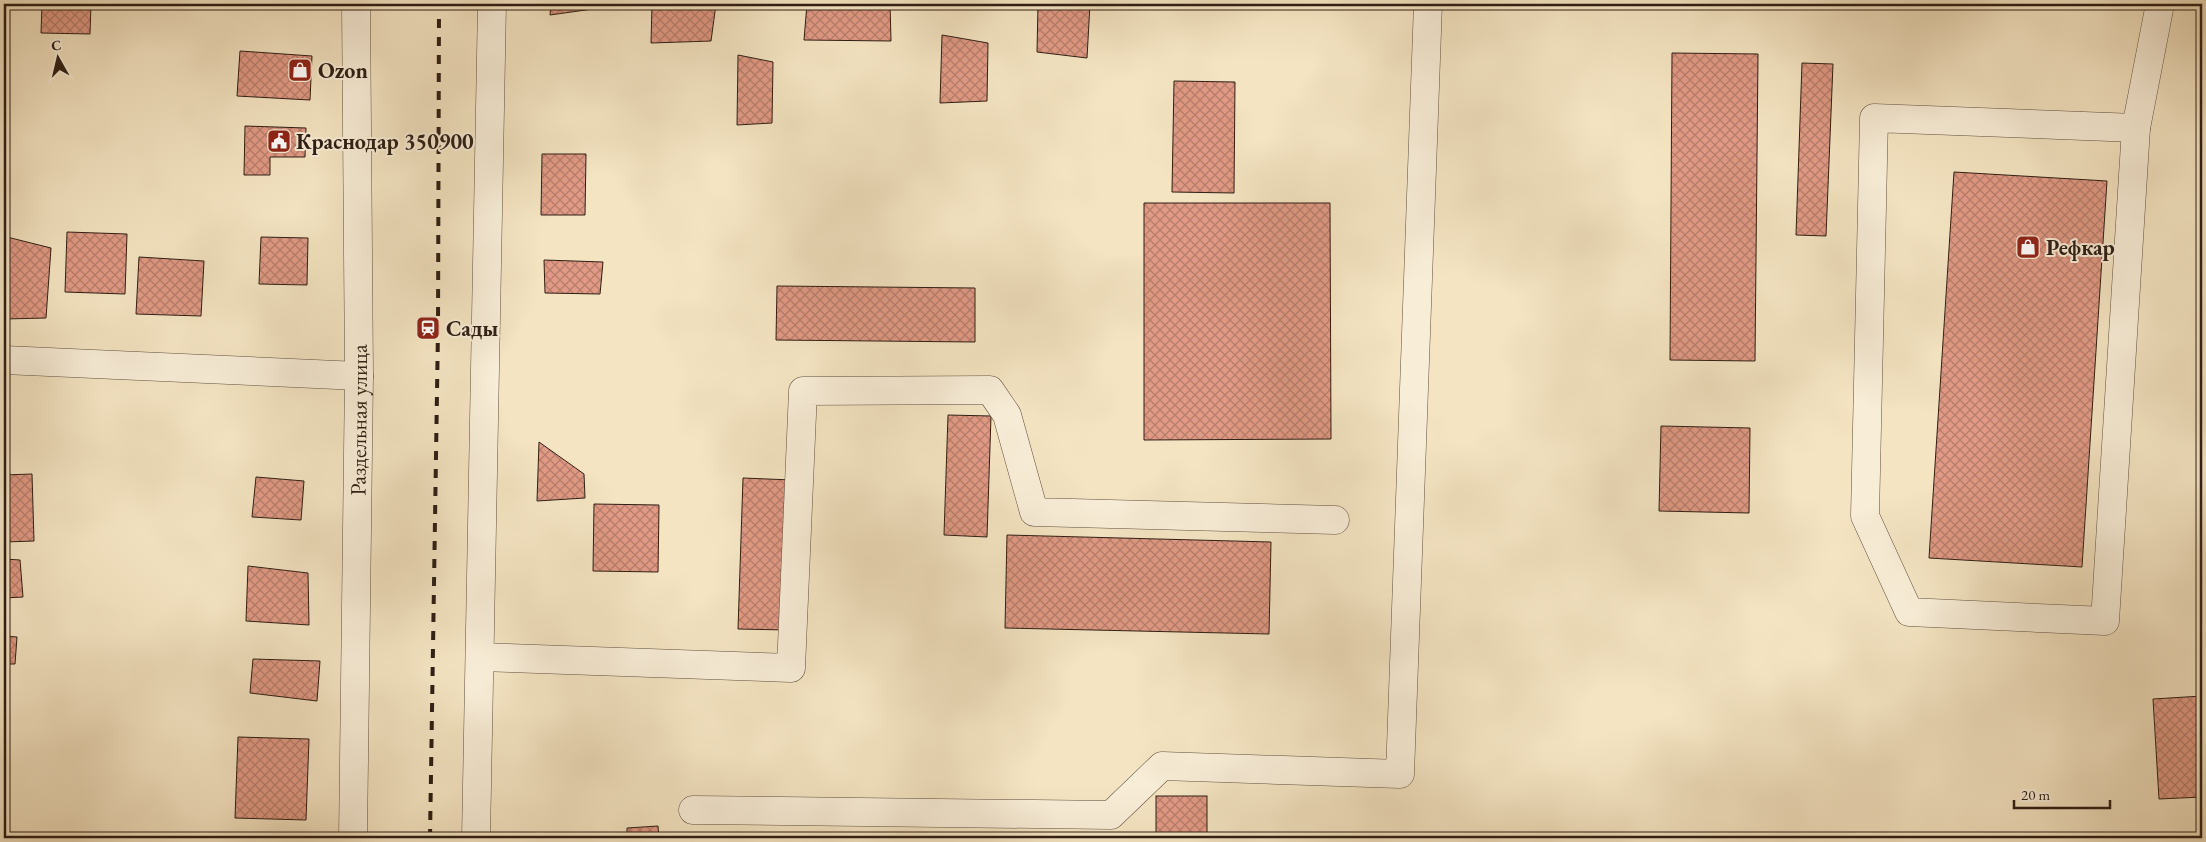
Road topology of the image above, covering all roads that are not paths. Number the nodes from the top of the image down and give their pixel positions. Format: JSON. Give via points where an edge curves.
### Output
{"nodes":[{"id":1,"x":356,"y":4,"type":"edge"},
{"id":2,"x":492,"y":4,"type":"edge"},
{"id":3,"x":1428,"y":4,"type":"edge"},
{"id":4,"x":2160,"y":4,"type":"edge"},
{"id":5,"x":2136,"y":128,"type":"junction"},
{"id":6,"x":4,"y":360,"type":"edge"},
{"id":7,"x":359,"y":376,"type":"junction"},
{"id":8,"x":1335,"y":520,"type":"dead end"},
{"id":9,"x":480,"y":657,"type":"junction"},
{"id":10,"x":693,"y":810,"type":"dead end"},
{"id":11,"x":353,"y":838,"type":"edge"},
{"id":12,"x":476,"y":838,"type":"edge"}],
"edges":[{"from":1,"to":7,"type":"street","name":"Раздельная улица"},
{"from":2,"to":9,"type":"street"},
{"from":3,"to":10,"type":"street","via":[[1400,774],[1162,766],[1111,815]]},
{"from":4,"to":5,"type":"street"},
{"from":5,"to":5,"type":"street","via":[[1874,118],[1864,516],[1909,612],[2105,622]]},
{"from":6,"to":7,"type":"street"},
{"from":7,"to":11,"type":"street","name":"Раздельная улица"},
{"from":8,"to":9,"type":"street","via":[[1034,512],[1007,414],[990,390],[802,391],[791,668]]},
{"from":9,"to":12,"type":"street"}]}
